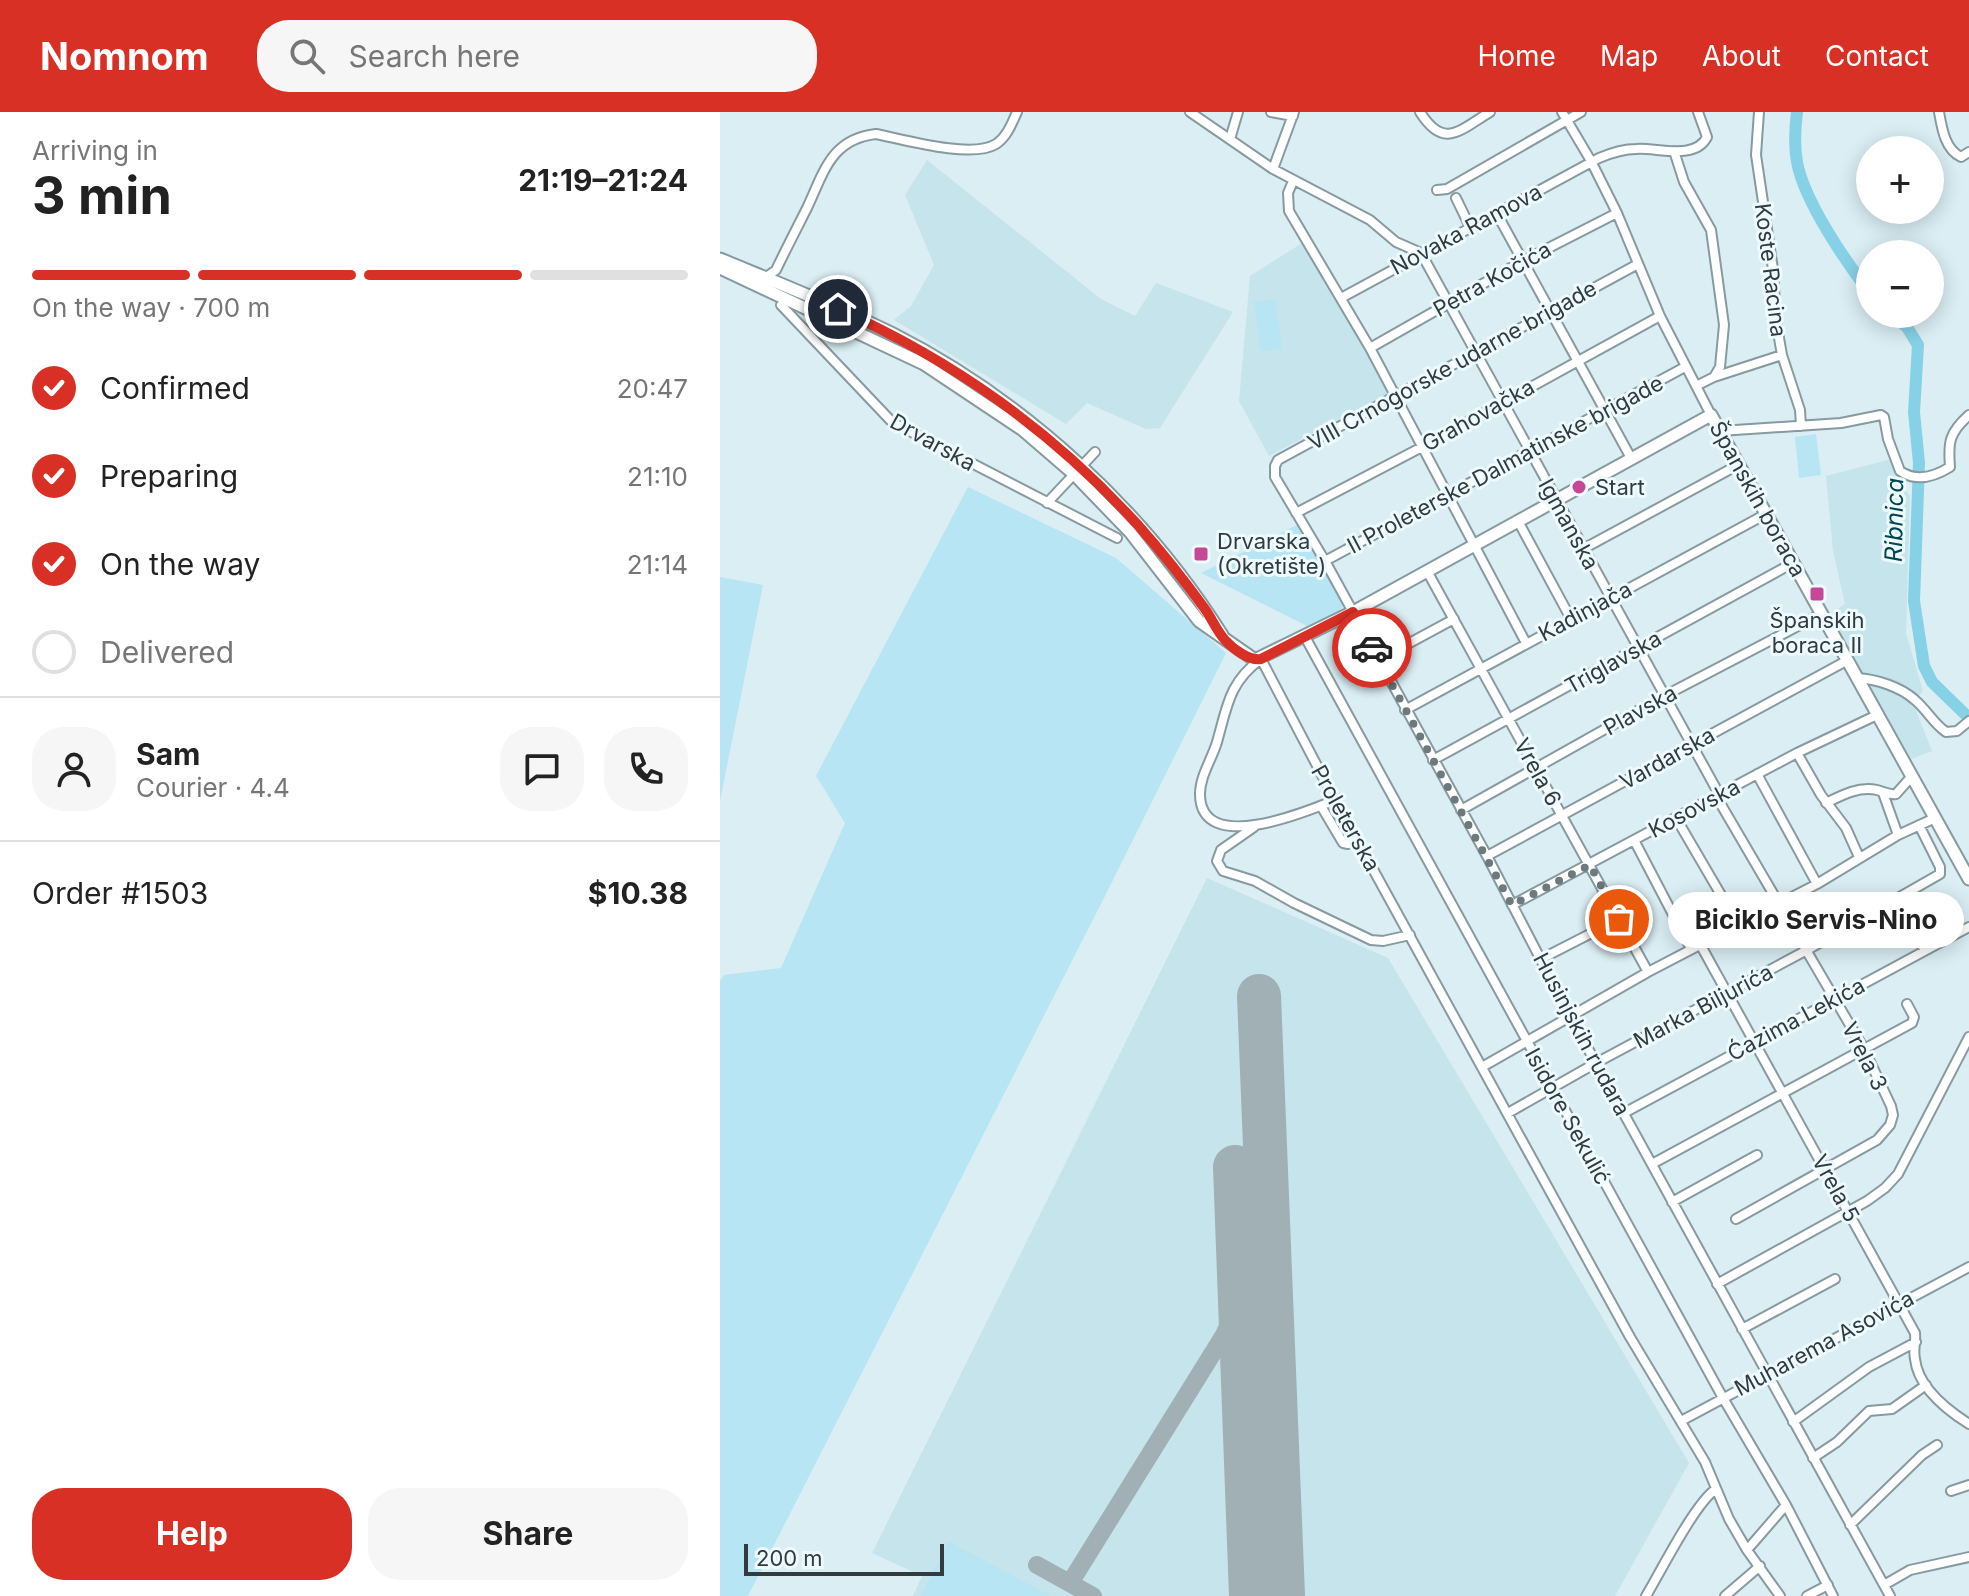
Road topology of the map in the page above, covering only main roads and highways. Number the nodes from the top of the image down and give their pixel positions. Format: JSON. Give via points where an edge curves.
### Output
{"nodes":[{"id":1,"x":720,"y":259,"type":"edge"},
{"id":2,"x":720,"y":268,"type":"edge"},
{"id":3,"x":750,"y":276,"type":"junction"},
{"id":4,"x":1077,"y":470,"type":"junction"},
{"id":5,"x":1969,"y":879,"type":"edge"}],
"edges":[{"from":1,"to":3,"type":"main road"},
{"from":2,"to":3,"type":"main road"},
{"from":3,"to":4,"type":"main road","via":[[924,364]]},
{"from":3,"to":4,"type":"main road","via":[[894,335],[967,377],[1005,403]]},
{"from":4,"to":5,"type":"main road","name":"Španskih boraca","via":[[1137,525],[1225,640],[1261,659],[1711,415]]}]}
